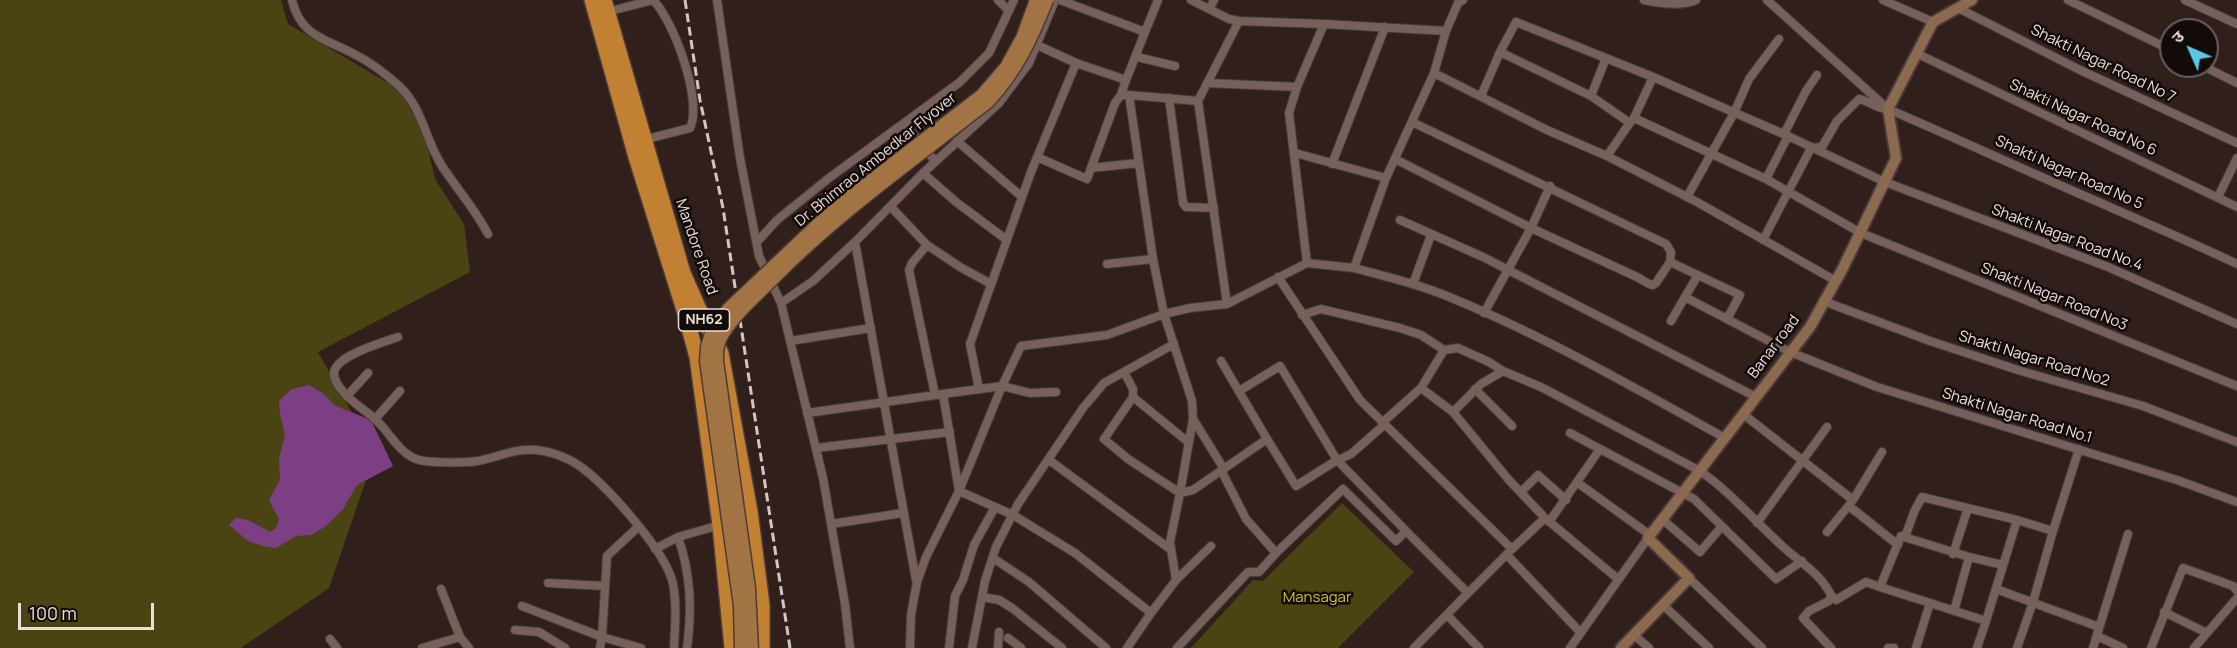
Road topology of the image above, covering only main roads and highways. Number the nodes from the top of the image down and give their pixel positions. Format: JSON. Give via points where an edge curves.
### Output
{"nodes":[{"id":1,"x":592,"y":0,"type":"edge"},
{"id":2,"x":1036,"y":0,"type":"edge"},
{"id":3,"x":1047,"y":0,"type":"edge"},
{"id":4,"x":605,"y":6,"type":"edge"},
{"id":5,"x":732,"y":648,"type":"edge"},
{"id":6,"x":741,"y":648,"type":"edge"},
{"id":7,"x":752,"y":648,"type":"edge"},
{"id":8,"x":762,"y":648,"type":"edge"}],
"edges":[{"from":1,"to":5,"type":"highway","name":"Mandore Road","number":"NH62","via":[[694,347],[720,525]]},
{"from":2,"to":6,"type":"main road","name":"Dr. Bhimrao Ambedkar Flyover","bridge":true,"via":[[1006,67],[982,95],[836,207],[729,308],[712,330],[706,361],[740,606]]},
{"from":3,"to":7,"type":"main road","name":"Dr. Bhimrao Ambedkar Flyover","bridge":true,"via":[[1018,66],[989,102],[804,248],[722,336],[717,361],[749,588]]},
{"from":4,"to":8,"type":"highway","name":"Mandore Road","number":"NH62","via":[[683,273],[721,353],[750,511],[762,605]]}]}
